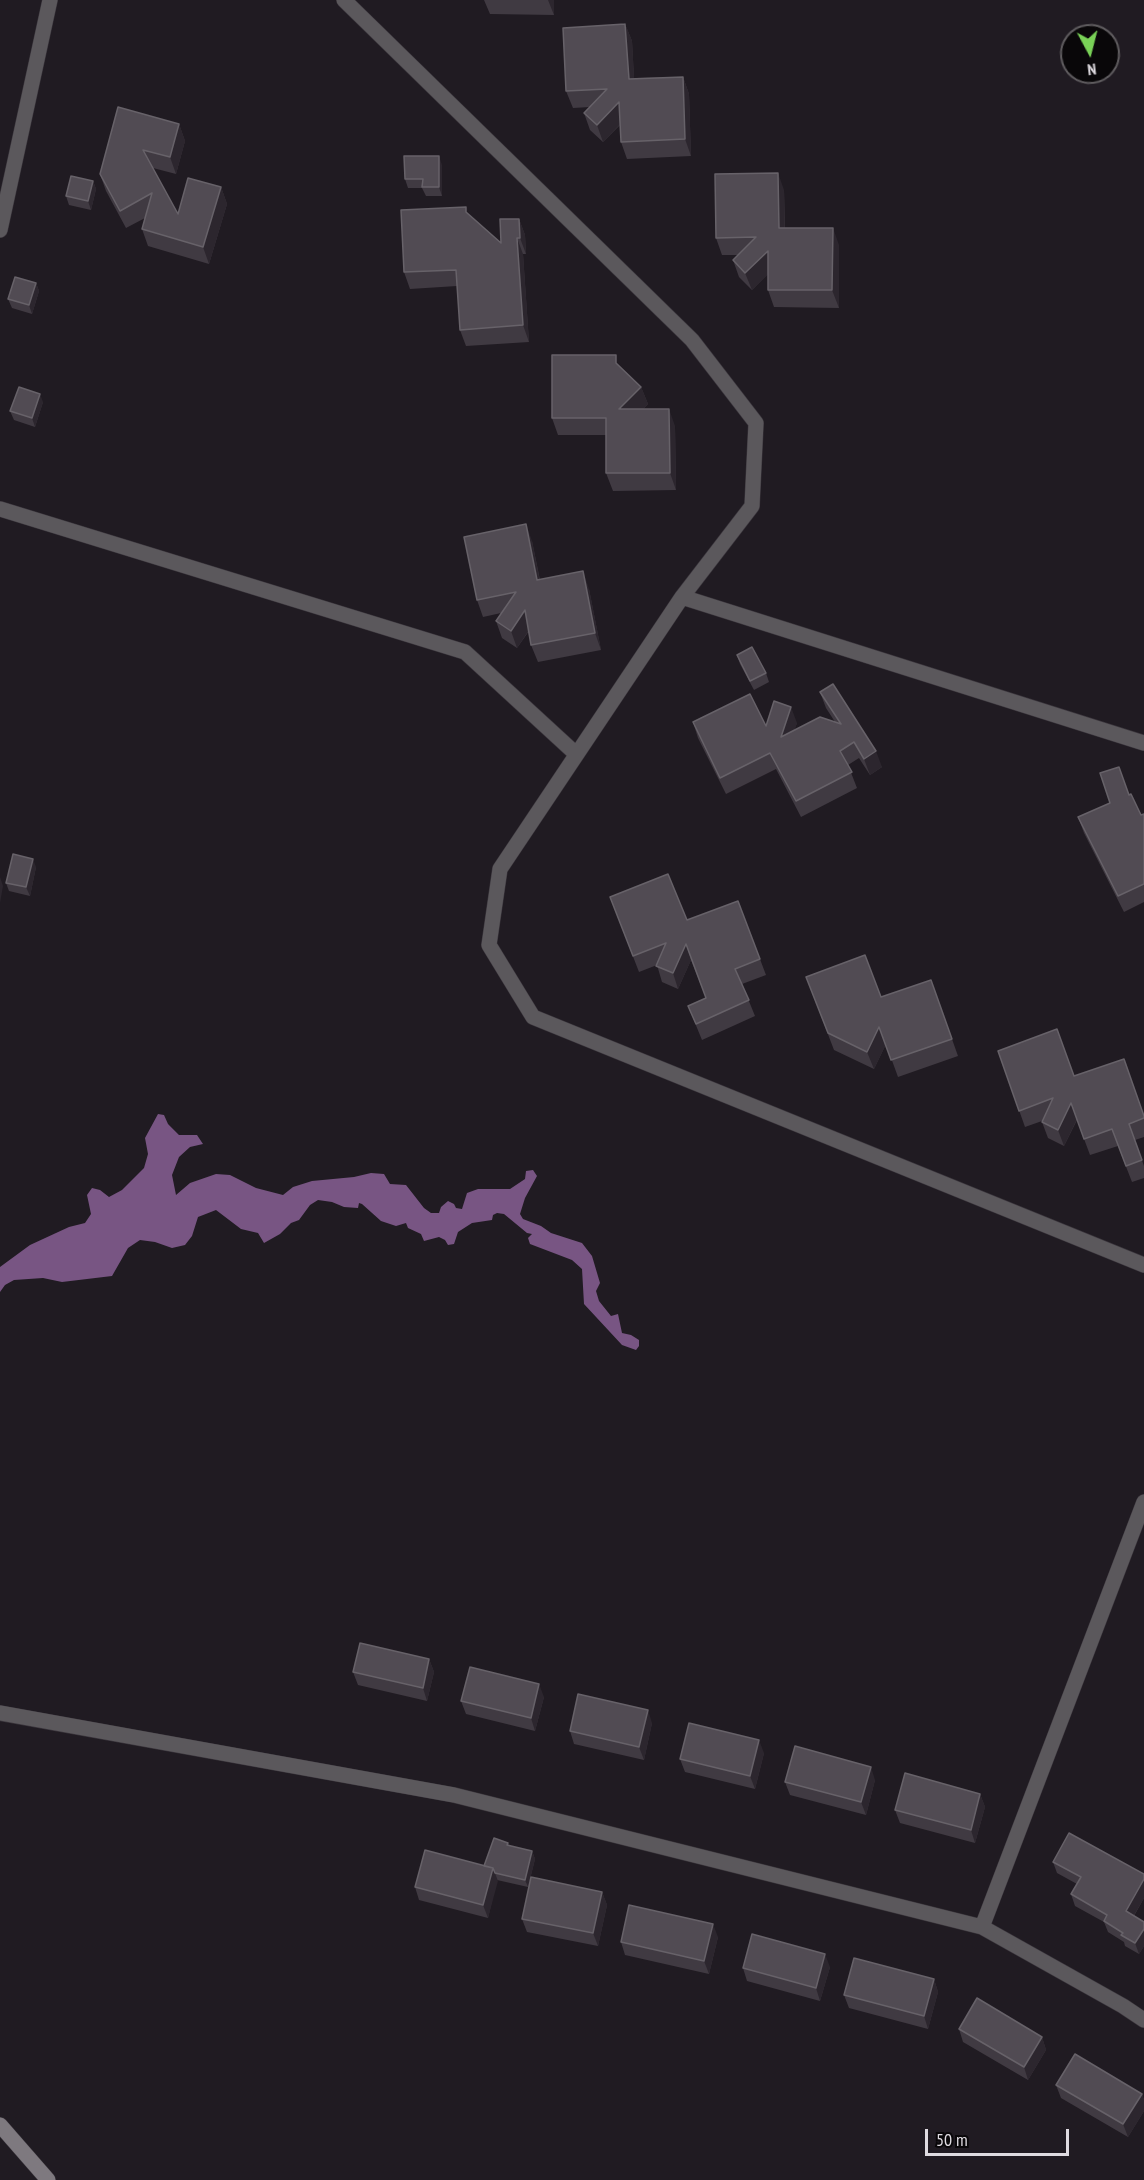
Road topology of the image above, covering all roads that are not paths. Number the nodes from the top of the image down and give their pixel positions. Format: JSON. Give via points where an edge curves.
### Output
{"nodes":[{"id":1,"x":50,"y":0,"type":"edge"},
{"id":2,"x":344,"y":0,"type":"edge"},
{"id":3,"x":0,"y":230,"type":"edge"},
{"id":4,"x":0,"y":509,"type":"edge"},
{"id":5,"x":682,"y":597,"type":"junction"},
{"id":6,"x":1144,"y":743,"type":"edge"},
{"id":7,"x":576,"y":754,"type":"junction"},
{"id":8,"x":1144,"y":1265,"type":"edge"},
{"id":9,"x":1144,"y":1502,"type":"edge"},
{"id":10,"x":0,"y":1713,"type":"edge"},
{"id":11,"x":982,"y":1927,"type":"junction"},
{"id":12,"x":1144,"y":2020,"type":"edge"},
{"id":13,"x":0,"y":2125,"type":"edge"},
{"id":14,"x":48,"y":2180,"type":"edge"}],
"edges":[{"from":1,"to":3,"type":"street"},
{"from":2,"to":5,"type":"street","via":[[692,340],[756,423],[752,506]]},
{"from":4,"to":7,"type":"street","via":[[465,652]]},
{"from":5,"to":6,"type":"street"},
{"from":5,"to":7,"type":"street"},
{"from":7,"to":8,"type":"street","via":[[500,869],[489,945],[533,1017]]},
{"from":9,"to":11,"type":"street"},
{"from":10,"to":11,"type":"street","via":[[454,1795]]},
{"from":11,"to":12,"type":"street"},
{"from":13,"to":14,"type":"main road"}]}
